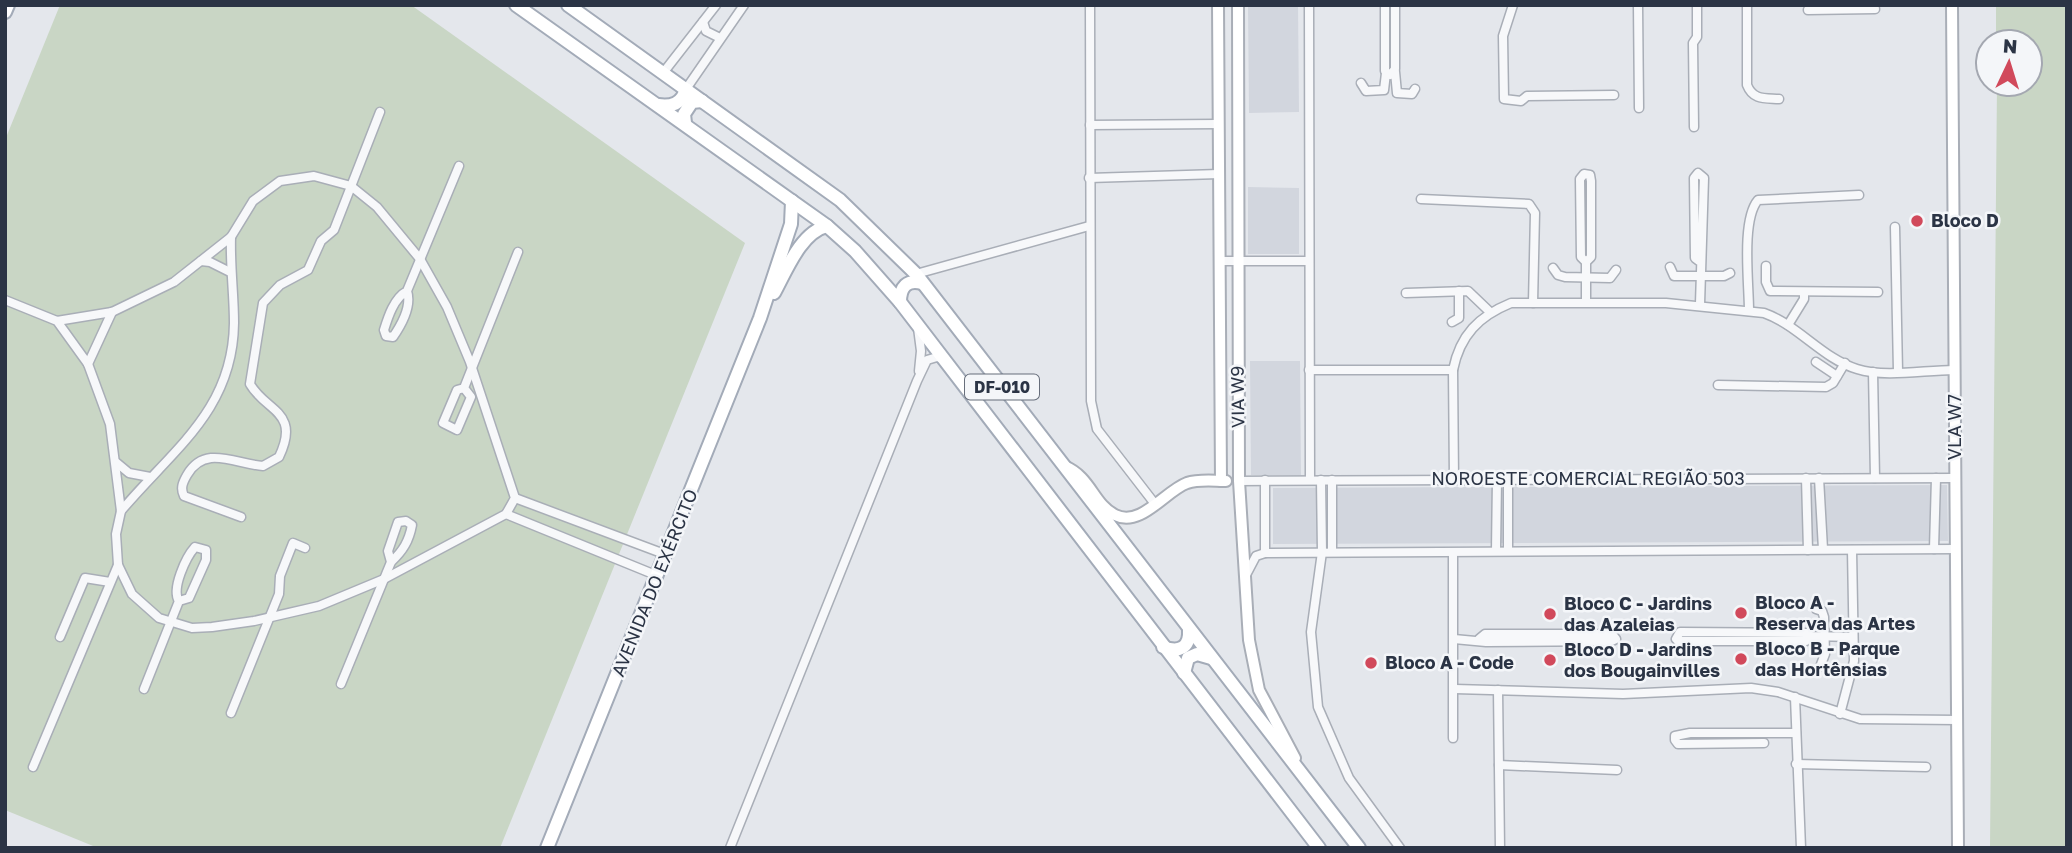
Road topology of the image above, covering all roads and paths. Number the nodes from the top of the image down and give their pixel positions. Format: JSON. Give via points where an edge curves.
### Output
{"nodes":[{"id":1,"x":8,"y":5,"type":"edge"},
{"id":2,"x":516,"y":5,"type":"edge"},
{"id":3,"x":568,"y":5,"type":"edge"},
{"id":4,"x":716,"y":5,"type":"edge"},
{"id":5,"x":744,"y":5,"type":"edge"},
{"id":6,"x":1090,"y":5,"type":"edge"},
{"id":7,"x":1218,"y":5,"type":"edge"},
{"id":8,"x":1238,"y":5,"type":"edge"},
{"id":9,"x":1308,"y":5,"type":"edge"},
{"id":10,"x":1385,"y":5,"type":"edge"},
{"id":11,"x":1395,"y":5,"type":"edge"},
{"id":12,"x":1513,"y":5,"type":"edge"},
{"id":13,"x":1638,"y":5,"type":"edge"},
{"id":14,"x":1697,"y":5,"type":"edge"},
{"id":15,"x":1747,"y":5,"type":"edge"},
{"id":16,"x":1952,"y":5,"type":"edge"},
{"id":17,"x":1813,"y":8,"type":"edge"},
{"id":18,"x":1875,"y":9,"type":"dead end"},
{"id":19,"x":5,"y":12,"type":"edge"},
{"id":20,"x":703,"y":22,"type":"junction"},
{"id":21,"x":720,"y":38,"type":"junction"},
{"id":22,"x":1390,"y":72,"type":"junction"},
{"id":23,"x":663,"y":73,"type":"junction"},
{"id":24,"x":1361,"y":83,"type":"dead end"},
{"id":25,"x":685,"y":89,"type":"junction"},
{"id":26,"x":1415,"y":89,"type":"dead end"},
{"id":27,"x":1614,"y":95,"type":"dead end"},
{"id":28,"x":1779,"y":99,"type":"dead end"},
{"id":29,"x":702,"y":101,"type":"junction"},
{"id":30,"x":657,"y":105,"type":"junction"},
{"id":31,"x":1639,"y":108,"type":"dead end"},
{"id":32,"x":380,"y":112,"type":"dead end"},
{"id":33,"x":685,"y":124,"type":"junction"},
{"id":34,"x":1218,"y":124,"type":"junction"},
{"id":35,"x":1090,"y":125,"type":"junction"},
{"id":36,"x":1694,"y":127,"type":"dead end"},
{"id":37,"x":459,"y":166,"type":"dead end"},
{"id":38,"x":1219,"y":174,"type":"junction"},
{"id":39,"x":1089,"y":178,"type":"junction"},
{"id":40,"x":351,"y":186,"type":"junction"},
{"id":41,"x":1859,"y":195,"type":"dead end"},
{"id":42,"x":1237,"y":196,"type":"junction"},
{"id":43,"x":1219,"y":197,"type":"junction"},
{"id":44,"x":1421,"y":199,"type":"dead end"},
{"id":45,"x":792,"y":201,"type":"junction"},
{"id":46,"x":827,"y":226,"type":"junction"},
{"id":47,"x":1089,"y":226,"type":"junction"},
{"id":48,"x":1895,"y":227,"type":"dead end"},
{"id":49,"x":231,"y":237,"type":"junction"},
{"id":50,"x":518,"y":252,"type":"dead end"},
{"id":51,"x":420,"y":259,"type":"junction"},
{"id":52,"x":201,"y":261,"type":"junction"},
{"id":53,"x":1219,"y":261,"type":"junction"},
{"id":54,"x":1237,"y":261,"type":"junction"},
{"id":55,"x":1308,"y":261,"type":"junction"},
{"id":56,"x":1699,"y":261,"type":"junction"},
{"id":57,"x":1586,"y":262,"type":"junction"},
{"id":58,"x":1766,"y":266,"type":"dead end"},
{"id":59,"x":1670,"y":267,"type":"dead end"},
{"id":60,"x":1553,"y":268,"type":"dead end"},
{"id":61,"x":1616,"y":270,"type":"dead end"},
{"id":62,"x":230,"y":272,"type":"junction"},
{"id":63,"x":1730,"y":273,"type":"dead end"},
{"id":64,"x":1700,"y":276,"type":"junction"},
{"id":65,"x":1586,"y":277,"type":"junction"},
{"id":66,"x":919,"y":279,"type":"junction"},
{"id":67,"x":407,"y":291,"type":"junction"},
{"id":68,"x":1459,"y":291,"type":"junction"},
{"id":69,"x":1804,"y":292,"type":"junction"},
{"id":70,"x":1878,"y":292,"type":"dead end"},
{"id":71,"x":1406,"y":293,"type":"dead end"},
{"id":72,"x":5,"y":300,"type":"edge"},
{"id":73,"x":1220,"y":300,"type":"junction"},
{"id":74,"x":900,"y":302,"type":"junction"},
{"id":75,"x":1586,"y":302,"type":"junction"},
{"id":76,"x":1237,"y":303,"type":"junction"},
{"id":77,"x":1533,"y":303,"type":"junction"},
{"id":78,"x":1700,"y":304,"type":"junction"},
{"id":79,"x":1749,"y":311,"type":"junction"},
{"id":80,"x":112,"y":312,"type":"junction"},
{"id":81,"x":1490,"y":312,"type":"junction"},
{"id":82,"x":760,"y":318,"type":"junction"},
{"id":83,"x":57,"y":321,"type":"junction"},
{"id":84,"x":1452,"y":322,"type":"dead end"},
{"id":85,"x":917,"y":324,"type":"junction"},
{"id":86,"x":1788,"y":325,"type":"junction"},
{"id":87,"x":944,"y":359,"type":"junction"},
{"id":88,"x":1816,"y":362,"type":"dead end"},
{"id":89,"x":1845,"y":363,"type":"junction"},
{"id":90,"x":88,"y":364,"type":"junction"},
{"id":91,"x":472,"y":369,"type":"junction"},
{"id":92,"x":1309,"y":370,"type":"junction"},
{"id":93,"x":1453,"y":370,"type":"junction"},
{"id":94,"x":1955,"y":370,"type":"junction"},
{"id":95,"x":1898,"y":371,"type":"junction"},
{"id":96,"x":1873,"y":372,"type":"junction"},
{"id":97,"x":1838,"y":376,"type":"junction"},
{"id":98,"x":917,"y":381,"type":"junction"},
{"id":99,"x":1718,"y":385,"type":"dead end"},
{"id":100,"x":464,"y":388,"type":"junction"},
{"id":101,"x":117,"y":463,"type":"junction"},
{"id":102,"x":1062,"y":465,"type":"junction"},
{"id":103,"x":150,"y":477,"type":"junction"},
{"id":104,"x":1806,"y":478,"type":"junction"},
{"id":105,"x":1819,"y":478,"type":"junction"},
{"id":106,"x":1875,"y":478,"type":"junction"},
{"id":107,"x":1936,"y":478,"type":"junction"},
{"id":108,"x":1955,"y":478,"type":"junction"},
{"id":109,"x":1265,"y":480,"type":"junction"},
{"id":110,"x":1310,"y":480,"type":"junction"},
{"id":111,"x":1321,"y":480,"type":"junction"},
{"id":112,"x":1332,"y":480,"type":"junction"},
{"id":113,"x":1454,"y":480,"type":"junction"},
{"id":114,"x":1497,"y":480,"type":"junction"},
{"id":115,"x":1508,"y":480,"type":"junction"},
{"id":116,"x":1221,"y":481,"type":"junction"},
{"id":117,"x":1239,"y":481,"type":"junction"},
{"id":118,"x":515,"y":498,"type":"junction"},
{"id":119,"x":1154,"y":504,"type":"junction"},
{"id":120,"x":121,"y":511,"type":"junction"},
{"id":121,"x":506,"y":514,"type":"junction"},
{"id":122,"x":241,"y":517,"type":"dead end"},
{"id":123,"x":305,"y":548,"type":"dead end"},
{"id":124,"x":1823,"y":549,"type":"junction"},
{"id":125,"x":1934,"y":549,"type":"junction"},
{"id":126,"x":1956,"y":549,"type":"junction"},
{"id":127,"x":1808,"y":550,"type":"junction"},
{"id":128,"x":1852,"y":550,"type":"junction"},
{"id":129,"x":1496,"y":551,"type":"junction"},
{"id":130,"x":1508,"y":551,"type":"junction"},
{"id":131,"x":1322,"y":552,"type":"junction"},
{"id":132,"x":1332,"y":552,"type":"junction"},
{"id":133,"x":1265,"y":553,"type":"junction"},
{"id":134,"x":1453,"y":553,"type":"junction"},
{"id":135,"x":667,"y":555,"type":"junction"},
{"id":136,"x":391,"y":562,"type":"junction"},
{"id":137,"x":118,"y":565,"type":"junction"},
{"id":138,"x":658,"y":576,"type":"junction"},
{"id":139,"x":1245,"y":578,"type":"junction"},
{"id":140,"x":384,"y":579,"type":"junction"},
{"id":141,"x":110,"y":582,"type":"junction"},
{"id":142,"x":180,"y":601,"type":"junction"},
{"id":143,"x":1816,"y":610,"type":"dead end"},
{"id":144,"x":270,"y":617,"type":"junction"},
{"id":145,"x":172,"y":622,"type":"junction"},
{"id":146,"x":1189,"y":630,"type":"junction"},
{"id":147,"x":1811,"y":636,"type":"junction"},
{"id":148,"x":1825,"y":636,"type":"junction"},
{"id":149,"x":60,"y":637,"type":"dead end"},
{"id":150,"x":1853,"y":637,"type":"junction"},
{"id":151,"x":1454,"y":639,"type":"junction"},
{"id":152,"x":1479,"y":639,"type":"junction"},
{"id":153,"x":1163,"y":646,"type":"junction"},
{"id":154,"x":1211,"y":658,"type":"junction"},
{"id":155,"x":1820,"y":667,"type":"dead end"},
{"id":156,"x":1184,"y":673,"type":"junction"},
{"id":157,"x":341,"y":684,"type":"dead end"},
{"id":158,"x":144,"y":689,"type":"dead end"},
{"id":159,"x":1455,"y":689,"type":"junction"},
{"id":160,"x":1497,"y":690,"type":"junction"},
{"id":161,"x":1795,"y":697,"type":"junction"},
{"id":162,"x":231,"y":713,"type":"dead end"},
{"id":163,"x":1840,"y":715,"type":"junction"},
{"id":164,"x":1957,"y":720,"type":"junction"},
{"id":165,"x":1796,"y":733,"type":"junction"},
{"id":166,"x":1453,"y":738,"type":"dead end"},
{"id":167,"x":1763,"y":743,"type":"dead end"},
{"id":168,"x":1796,"y":764,"type":"junction"},
{"id":169,"x":1499,"y":765,"type":"junction"},
{"id":170,"x":1926,"y":766,"type":"dead end"},
{"id":171,"x":33,"y":768,"type":"dead end"},
{"id":172,"x":1618,"y":770,"type":"dead end"},
{"id":173,"x":1306,"y":776,"type":"junction"},
{"id":174,"x":547,"y":848,"type":"edge"},
{"id":175,"x":730,"y":848,"type":"edge"},
{"id":176,"x":1318,"y":848,"type":"edge"},
{"id":177,"x":1359,"y":848,"type":"edge"},
{"id":178,"x":1400,"y":848,"type":"edge"},
{"id":179,"x":1500,"y":848,"type":"edge"},
{"id":180,"x":1801,"y":848,"type":"edge"},
{"id":181,"x":1958,"y":848,"type":"edge"}],
"edges":[{"from":1,"to":19,"type":"main road"},
{"from":2,"to":30,"type":"main road","number":"DF-010"},
{"from":3,"to":23,"type":"main road","number":"DF-010"},
{"from":4,"to":20,"type":"street"},
{"from":5,"to":21,"type":"street"},
{"from":6,"to":35,"type":"street"},
{"from":7,"to":34,"type":"street","name":"VIA W9"},
{"from":8,"to":42,"type":"street","name":"VIA W9"},
{"from":9,"to":55,"type":"street"},
{"from":10,"to":22,"type":"street"},
{"from":11,"to":22,"type":"street"},
{"from":12,"to":27,"type":"street","via":[[1503,36],[1504,100]]},
{"from":13,"to":31,"type":"street"},
{"from":14,"to":36,"type":"street"},
{"from":15,"to":28,"type":"street","via":[[1747,85],[1758,98]]},
{"from":16,"to":94,"type":"street","name":"VLA W7"},
{"from":17,"to":18,"type":"street"},
{"from":20,"to":21,"type":"street","via":[[706,31]]},
{"from":20,"to":23,"type":"street"},
{"from":21,"to":25,"type":"street"},
{"from":22,"to":24,"type":"street","via":[[1382,91],[1366,91]]},
{"from":22,"to":26,"type":"street","via":[[1397,93],[1412,94]]},
{"from":23,"to":25,"type":"main road","number":"DF-010"},
{"from":25,"to":29,"type":"main road","number":"DF-010"},
{"from":25,"to":30,"type":"main road","via":[[674,105]]},
{"from":29,"to":33,"type":"main road","via":[[687,106]]},
{"from":29,"to":66,"type":"main road","number":"DF-010","via":[[840,200]]},
{"from":30,"to":33,"type":"main road","number":"DF-010"},
{"from":32,"to":40,"type":"street"},
{"from":33,"to":45,"type":"main road","number":"DF-010"},
{"from":34,"to":35,"type":"street"},
{"from":34,"to":38,"type":"street","name":"VIA W9"},
{"from":35,"to":39,"type":"street"},
{"from":37,"to":51,"type":"street"},
{"from":38,"to":39,"type":"street"},
{"from":38,"to":43,"type":"street","name":"VIA W9"},
{"from":39,"to":47,"type":"street"},
{"from":40,"to":49,"type":"street","via":[[314,176],[280,181],[253,201]]},
{"from":40,"to":51,"type":"street","via":[[377,207]]},
{"from":40,"to":122,"type":"street","via":[[334,230],[321,241],[311,267],[280,285],[261,309],[249,380],[251,388],[282,417],[279,457],[263,466],[207,457],[194,465],[182,487],[184,496]]},
{"from":41,"to":79,"type":"street","via":[[1758,200],[1751,208],[1749,223]]},
{"from":42,"to":43,"type":"street"},
{"from":42,"to":54,"type":"street","name":"VIA W9"},
{"from":43,"to":53,"type":"street","name":"VIA W9"},
{"from":44,"to":77,"type":"street","via":[[1529,204],[1535,213]]},
{"from":45,"to":46,"type":"main road","number":"DF-010"},
{"from":45,"to":82,"type":"main road","name":"AVENIDA DO EXÉRCITO","via":[[791,224]]},
{"from":46,"to":74,"type":"main road","number":"DF-010"},
{"from":46,"to":82,"type":"main road","name":"AVENIDA DO EXÉRCITO","via":[[804,241]]},
{"from":47,"to":66,"type":"street"},
{"from":47,"to":119,"type":"street","via":[[1093,414],[1097,429]]},
{"from":48,"to":95,"type":"street"},
{"from":49,"to":52,"type":"street"},
{"from":49,"to":62,"type":"street"},
{"from":50,"to":91,"type":"street"},
{"from":51,"to":67,"type":"street"},
{"from":51,"to":91,"type":"street","via":[[447,307]]},
{"from":52,"to":62,"type":"street"},
{"from":52,"to":80,"type":"street","via":[[147,298]]},
{"from":53,"to":54,"type":"street"},
{"from":53,"to":73,"type":"street","name":"VIA W9"},
{"from":54,"to":55,"type":"street"},
{"from":54,"to":76,"type":"street","name":"VIA W9"},
{"from":55,"to":92,"type":"street"},
{"from":56,"to":56,"type":"street","via":[[1703,257],[1704,178],[1698,173],[1694,178],[1695,258]]},
{"from":56,"to":64,"type":"street"},
{"from":57,"to":57,"type":"street","via":[[1591,257],[1591,181],[1590,175],[1584,174],[1580,180],[1581,257]]},
{"from":57,"to":65,"type":"street"},
{"from":58,"to":69,"type":"street","via":[[1770,291]]},
{"from":59,"to":64,"type":"street","via":[[1674,276]]},
{"from":60,"to":65,"type":"street","via":[[1558,275]]},
{"from":61,"to":65,"type":"street","via":[[1610,278]]},
{"from":62,"to":103,"type":"street","via":[[234,323],[224,380],[191,437]]},
{"from":63,"to":64,"type":"street"},
{"from":64,"to":78,"type":"street"},
{"from":65,"to":75,"type":"street"},
{"from":66,"to":74,"type":"main road","via":[[904,286]]},
{"from":66,"to":102,"type":"main road","number":"DF-010"},
{"from":67,"to":67,"type":"street","via":[[390,313],[386,336],[393,337],[401,322]]},
{"from":68,"to":71,"type":"street"},
{"from":68,"to":81,"type":"street","via":[[1471,292]]},
{"from":68,"to":84,"type":"street","via":[[1459,318]]},
{"from":69,"to":70,"type":"street"},
{"from":69,"to":86,"type":"street"},
{"from":72,"to":83,"type":"street"},
{"from":73,"to":76,"type":"street"},
{"from":73,"to":116,"type":"street","name":"VIA W9"},
{"from":74,"to":85,"type":"main road","number":"DF-010"},
{"from":75,"to":77,"type":"street"},
{"from":75,"to":78,"type":"street"},
{"from":76,"to":117,"type":"street","name":"VIA W9"},
{"from":77,"to":81,"type":"street","via":[[1511,303]]},
{"from":78,"to":79,"type":"street"},
{"from":79,"to":86,"type":"street","via":[[1779,318]]},
{"from":80,"to":83,"type":"street"},
{"from":80,"to":90,"type":"street"},
{"from":81,"to":93,"type":"street","via":[[1462,339]]},
{"from":82,"to":135,"type":"main road","name":"AVENIDA DO EXÉRCITO"},
{"from":83,"to":90,"type":"street"},
{"from":85,"to":87,"type":"main road","number":"DF-010"},
{"from":85,"to":98,"type":"street","via":[[921,351]]},
{"from":86,"to":89,"type":"street"},
{"from":87,"to":98,"type":"street","via":[[927,360]]},
{"from":87,"to":153,"type":"main road","number":"DF-010"},
{"from":88,"to":97,"type":"street"},
{"from":89,"to":96,"type":"street"},
{"from":89,"to":97,"type":"street"},
{"from":90,"to":101,"type":"street","via":[[110,424]]},
{"from":91,"to":100,"type":"street"},
{"from":91,"to":118,"type":"street"},
{"from":92,"to":93,"type":"street"},
{"from":92,"to":110,"type":"street"},
{"from":93,"to":113,"type":"street"},
{"from":94,"to":95,"type":"street"},
{"from":94,"to":108,"type":"street","name":"VLA W7"},
{"from":95,"to":96,"type":"street"},
{"from":96,"to":106,"type":"street"},
{"from":97,"to":99,"type":"street","via":[[1826,387]]},
{"from":98,"to":175,"type":"street"},
{"from":100,"to":100,"type":"street","via":[[471,397],[457,430],[443,423],[457,390]]},
{"from":101,"to":103,"type":"street","via":[[136,476]]},
{"from":101,"to":120,"type":"street"},
{"from":102,"to":119,"type":"street","name":"NOROESTE COMERCIAL REGIÃO 503","via":[[1079,472],[1115,516],[1140,515]]},
{"from":102,"to":146,"type":"main road","number":"DF-010"},
{"from":103,"to":120,"type":"street"},
{"from":104,"to":105,"type":"street","name":"NOROESTE COMERCIAL REGIÃO 503"},
{"from":104,"to":115,"type":"street","name":"NOROESTE COMERCIAL REGIÃO 503"},
{"from":104,"to":127,"type":"street"},
{"from":105,"to":106,"type":"street","name":"NOROESTE COMERCIAL REGIÃO 503"},
{"from":105,"to":124,"type":"street"},
{"from":106,"to":107,"type":"street","name":"NOROESTE COMERCIAL REGIÃO 503"},
{"from":107,"to":108,"type":"street","name":"NOROESTE COMERCIAL REGIÃO 503"},
{"from":107,"to":125,"type":"street"},
{"from":108,"to":126,"type":"street","name":"VLA W7"},
{"from":109,"to":110,"type":"street","name":"NOROESTE COMERCIAL REGIÃO 503"},
{"from":109,"to":117,"type":"street","name":"NOROESTE COMERCIAL REGIÃO 503"},
{"from":109,"to":133,"type":"street"},
{"from":110,"to":111,"type":"street","name":"NOROESTE COMERCIAL REGIÃO 503"},
{"from":111,"to":112,"type":"street","name":"NOROESTE COMERCIAL REGIÃO 503"},
{"from":111,"to":131,"type":"street"},
{"from":112,"to":113,"type":"street","name":"NOROESTE COMERCIAL REGIÃO 503"},
{"from":112,"to":132,"type":"street"},
{"from":113,"to":114,"type":"street","name":"NOROESTE COMERCIAL REGIÃO 503"},
{"from":114,"to":115,"type":"street","name":"NOROESTE COMERCIAL REGIÃO 503"},
{"from":114,"to":129,"type":"street"},
{"from":115,"to":130,"type":"street"},
{"from":116,"to":117,"type":"street","name":"NOROESTE COMERCIAL REGIÃO 503"},
{"from":116,"to":119,"type":"street","name":"NOROESTE COMERCIAL REGIÃO 503","via":[[1187,483]]},
{"from":117,"to":139,"type":"street","name":"VIA W9"},
{"from":118,"to":121,"type":"street"},
{"from":118,"to":135,"type":"street"},
{"from":120,"to":137,"type":"street","via":[[116,534]]},
{"from":121,"to":138,"type":"street"},
{"from":121,"to":140,"type":"street"},
{"from":123,"to":144,"type":"street","via":[[293,544]]},
{"from":124,"to":127,"type":"street"},
{"from":124,"to":128,"type":"street"},
{"from":125,"to":126,"type":"street"},
{"from":125,"to":128,"type":"street"},
{"from":126,"to":164,"type":"street","name":"VLA W7"},
{"from":127,"to":130,"type":"street"},
{"from":128,"to":150,"type":"street"},
{"from":129,"to":130,"type":"street"},
{"from":129,"to":134,"type":"street"},
{"from":131,"to":132,"type":"street"},
{"from":131,"to":133,"type":"street"},
{"from":131,"to":178,"type":"street","via":[[1311,632],[1318,707],[1349,778]]},
{"from":132,"to":134,"type":"street"},
{"from":133,"to":139,"type":"street","via":[[1256,556]]},
{"from":134,"to":151,"type":"street"},
{"from":135,"to":138,"type":"main road","name":"AVENIDA DO EXÉRCITO"},
{"from":136,"to":136,"type":"street","via":[[388,551],[398,522],[406,521],[412,525],[410,534]]},
{"from":136,"to":140,"type":"street"},
{"from":137,"to":141,"type":"street"},
{"from":137,"to":145,"type":"street","via":[[140,603]]},
{"from":138,"to":174,"type":"main road","name":"AVENIDA DO EXÉRCITO"},
{"from":139,"to":173,"type":"street","name":"VIA W9","via":[[1249,640],[1259,690]]},
{"from":140,"to":144,"type":"street","via":[[329,602]]},
{"from":140,"to":157,"type":"street"},
{"from":141,"to":149,"type":"street","via":[[85,578]]},
{"from":141,"to":171,"type":"street"},
{"from":142,"to":142,"type":"street","via":[[176,588],[189,556],[195,547],[202,548],[207,551],[206,560],[189,598]]},
{"from":142,"to":145,"type":"street"},
{"from":143,"to":148,"type":"street","via":[[1822,611]]},
{"from":144,"to":145,"type":"street","via":[[212,627]]},
{"from":144,"to":162,"type":"street"},
{"from":145,"to":158,"type":"street"},
{"from":146,"to":153,"type":"main road","via":[[1185,648]]},
{"from":146,"to":154,"type":"main road","number":"DF-010"},
{"from":147,"to":147,"type":"street","via":[[1680,632],[1676,639],[1806,641]]},
{"from":147,"to":148,"type":"street"},
{"from":148,"to":150,"type":"street"},
{"from":148,"to":155,"type":"street","via":[[1825,660]]},
{"from":150,"to":163,"type":"street","via":[[1852,671]]},
{"from":151,"to":152,"type":"street"},
{"from":151,"to":159,"type":"street"},
{"from":152,"to":152,"type":"street","via":[[1612,641],[1616,636],[1514,633],[1485,634]]},
{"from":153,"to":156,"type":"main road","number":"DF-010"},
{"from":154,"to":156,"type":"main road","via":[[1197,654],[1188,658]]},
{"from":154,"to":173,"type":"main road","number":"DF-010"},
{"from":156,"to":176,"type":"main road","number":"DF-010"},
{"from":159,"to":160,"type":"street"},
{"from":159,"to":166,"type":"street"},
{"from":160,"to":161,"type":"street","via":[[1623,694],[1751,688]]},
{"from":160,"to":169,"type":"street"},
{"from":161,"to":163,"type":"street"},
{"from":161,"to":165,"type":"street"},
{"from":163,"to":164,"type":"street"},
{"from":164,"to":181,"type":"street","name":"VLA W7"},
{"from":165,"to":167,"type":"street","via":[[1675,736],[1678,744]]},
{"from":165,"to":168,"type":"street"},
{"from":168,"to":170,"type":"street"},
{"from":168,"to":180,"type":"street"},
{"from":169,"to":172,"type":"street"},
{"from":169,"to":179,"type":"street"},
{"from":173,"to":177,"type":"main road","number":"DF-010"}]}
